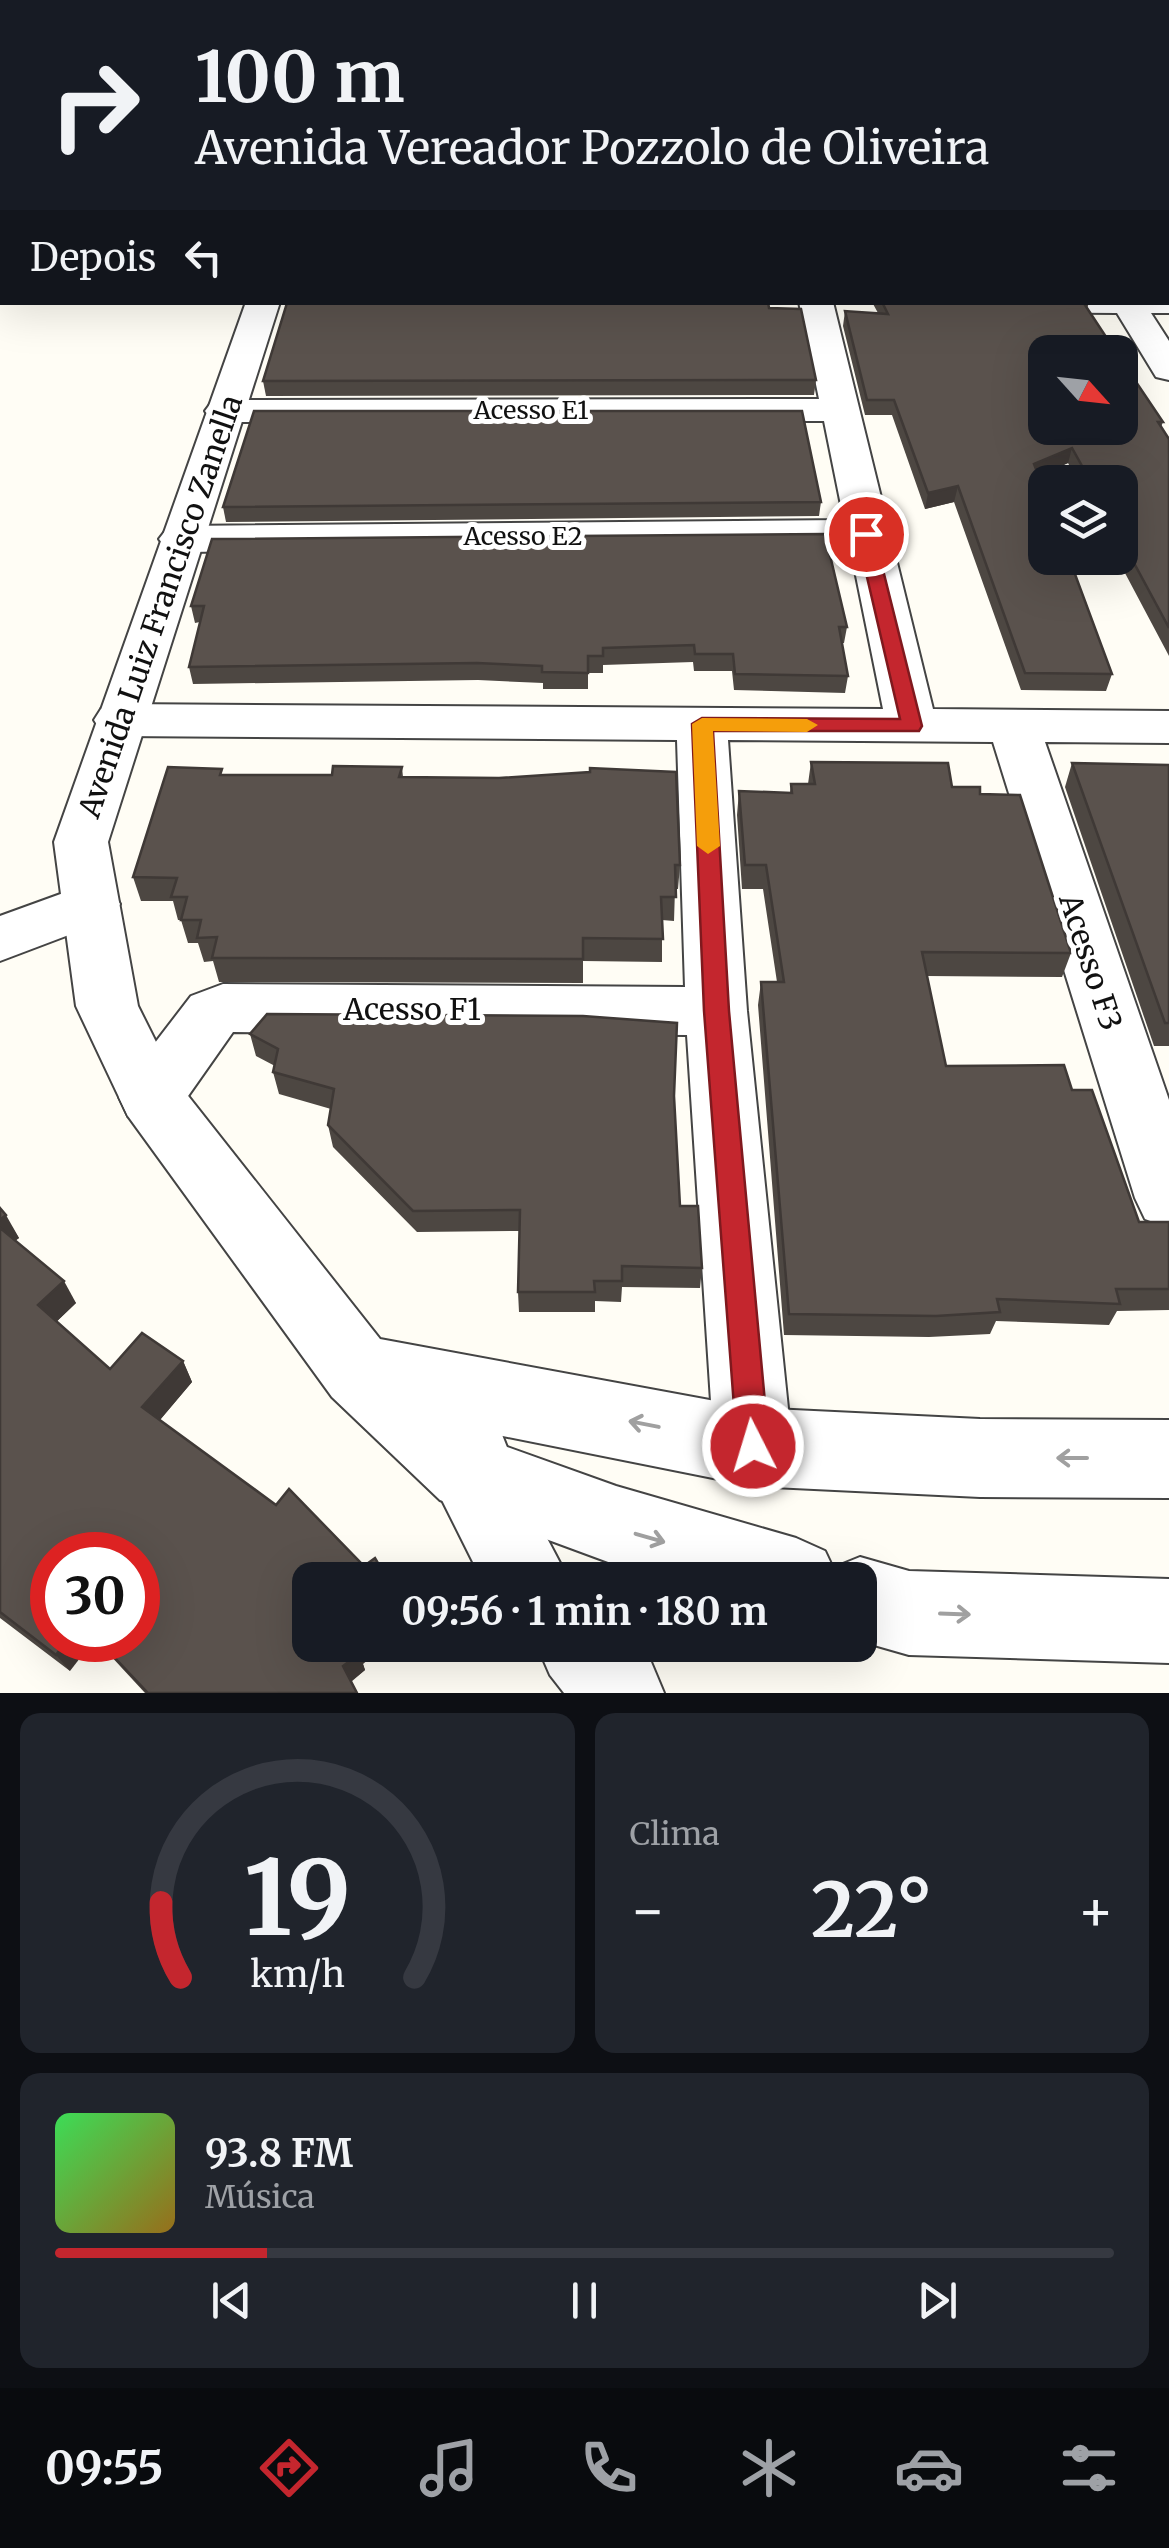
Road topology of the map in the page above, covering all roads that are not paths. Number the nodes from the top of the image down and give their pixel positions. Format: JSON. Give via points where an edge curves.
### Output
{"nodes":[{"id":1,"x":275,"y":305,"type":"edge"},
{"id":2,"x":817,"y":305,"type":"edge"},
{"id":3,"x":1128,"y":305,"type":"edge"},
{"id":4,"x":1169,"y":369,"type":"edge"},
{"id":5,"x":839,"y":410,"type":"junction"},
{"id":6,"x":224,"y":411,"type":"junction"},
{"id":7,"x":866,"y":534,"type":"junction"},
{"id":8,"x":181,"y":539,"type":"junction"},
{"id":9,"x":119,"y":720,"type":"junction"},
{"id":10,"x":702,"y":724,"type":"junction"},
{"id":11,"x":912,"y":726,"type":"junction"},
{"id":12,"x":1014,"y":726,"type":"junction"},
{"id":13,"x":1169,"y":727,"type":"edge"},
{"id":14,"x":91,"y":904,"type":"junction"},
{"id":15,"x":0,"y":939,"type":"edge"},
{"id":16,"x":716,"y":1011,"type":"junction"},
{"id":17,"x":151,"y":1096,"type":"junction"},
{"id":18,"x":1169,"y":1198,"type":"edge"},
{"id":19,"x":359,"y":1371,"type":"junction"},
{"id":20,"x":484,"y":1393,"type":"junction"},
{"id":21,"x":753,"y":1446,"type":"junction"},
{"id":22,"x":1169,"y":1458,"type":"edge"},
{"id":23,"x":468,"y":1472,"type":"junction"},
{"id":24,"x":518,"y":1562,"type":"edge"},
{"id":25,"x":734,"y":1562,"type":"edge"},
{"id":26,"x":877,"y":1604,"type":"edge"},
{"id":27,"x":1169,"y":1621,"type":"edge"},
{"id":28,"x":594,"y":1662,"type":"edge"},
{"id":29,"x":620,"y":1693,"type":"edge"}],
"edges":[{"from":1,"to":6,"type":"street","name":"Avenida Luiz Francisco Zanella"},
{"from":2,"to":5,"type":"street"},
{"from":3,"to":4,"type":"street"},
{"from":5,"to":6,"type":"street","name":"Acesso E1"},
{"from":5,"to":7,"type":"street"},
{"from":6,"to":8,"type":"street","name":"Avenida Luiz Francisco Zanella"},
{"from":7,"to":8,"type":"street","name":"Acesso E2"},
{"from":7,"to":11,"type":"street"},
{"from":8,"to":9,"type":"street","name":"Avenida Luiz Francisco Zanella"},
{"from":9,"to":10,"type":"street"},
{"from":9,"to":14,"type":"street","name":"Avenida Luiz Francisco Zanella","via":[[81,842]]},
{"from":10,"to":11,"type":"street"},
{"from":10,"to":16,"type":"street"},
{"from":11,"to":12,"type":"street"},
{"from":12,"to":13,"type":"street"},
{"from":12,"to":18,"type":"street","name":"Acesso F3"},
{"from":14,"to":15,"type":"street"},
{"from":14,"to":17,"type":"street","name":"Avenida Luiz Francisco Zanella","via":[[107,1006]]},
{"from":16,"to":17,"type":"street","name":"Acesso F1","via":[[223,1008]]},
{"from":16,"to":21,"type":"street"},
{"from":17,"to":19,"type":"street","name":"Avenida Luiz Francisco Zanella"},
{"from":19,"to":20,"type":"street"},
{"from":19,"to":23,"type":"street","name":"Avenida Luiz Francisco Zanella"},
{"from":21,"to":20,"type":"street","one_way":true},
{"from":20,"to":23,"type":"street"},
{"from":22,"to":21,"type":"street","one_way":true,"via":[[980,1458]]},
{"from":23,"to":24,"type":"street"},
{"from":23,"to":25,"type":"street","name":"Avenida Luiz Francisco Zanella","one_way":true,"via":[[616,1528]]},
{"from":26,"to":27,"type":"street","one_way":true,"via":[[909,1613]]},
{"from":28,"to":29,"type":"street"}]}
